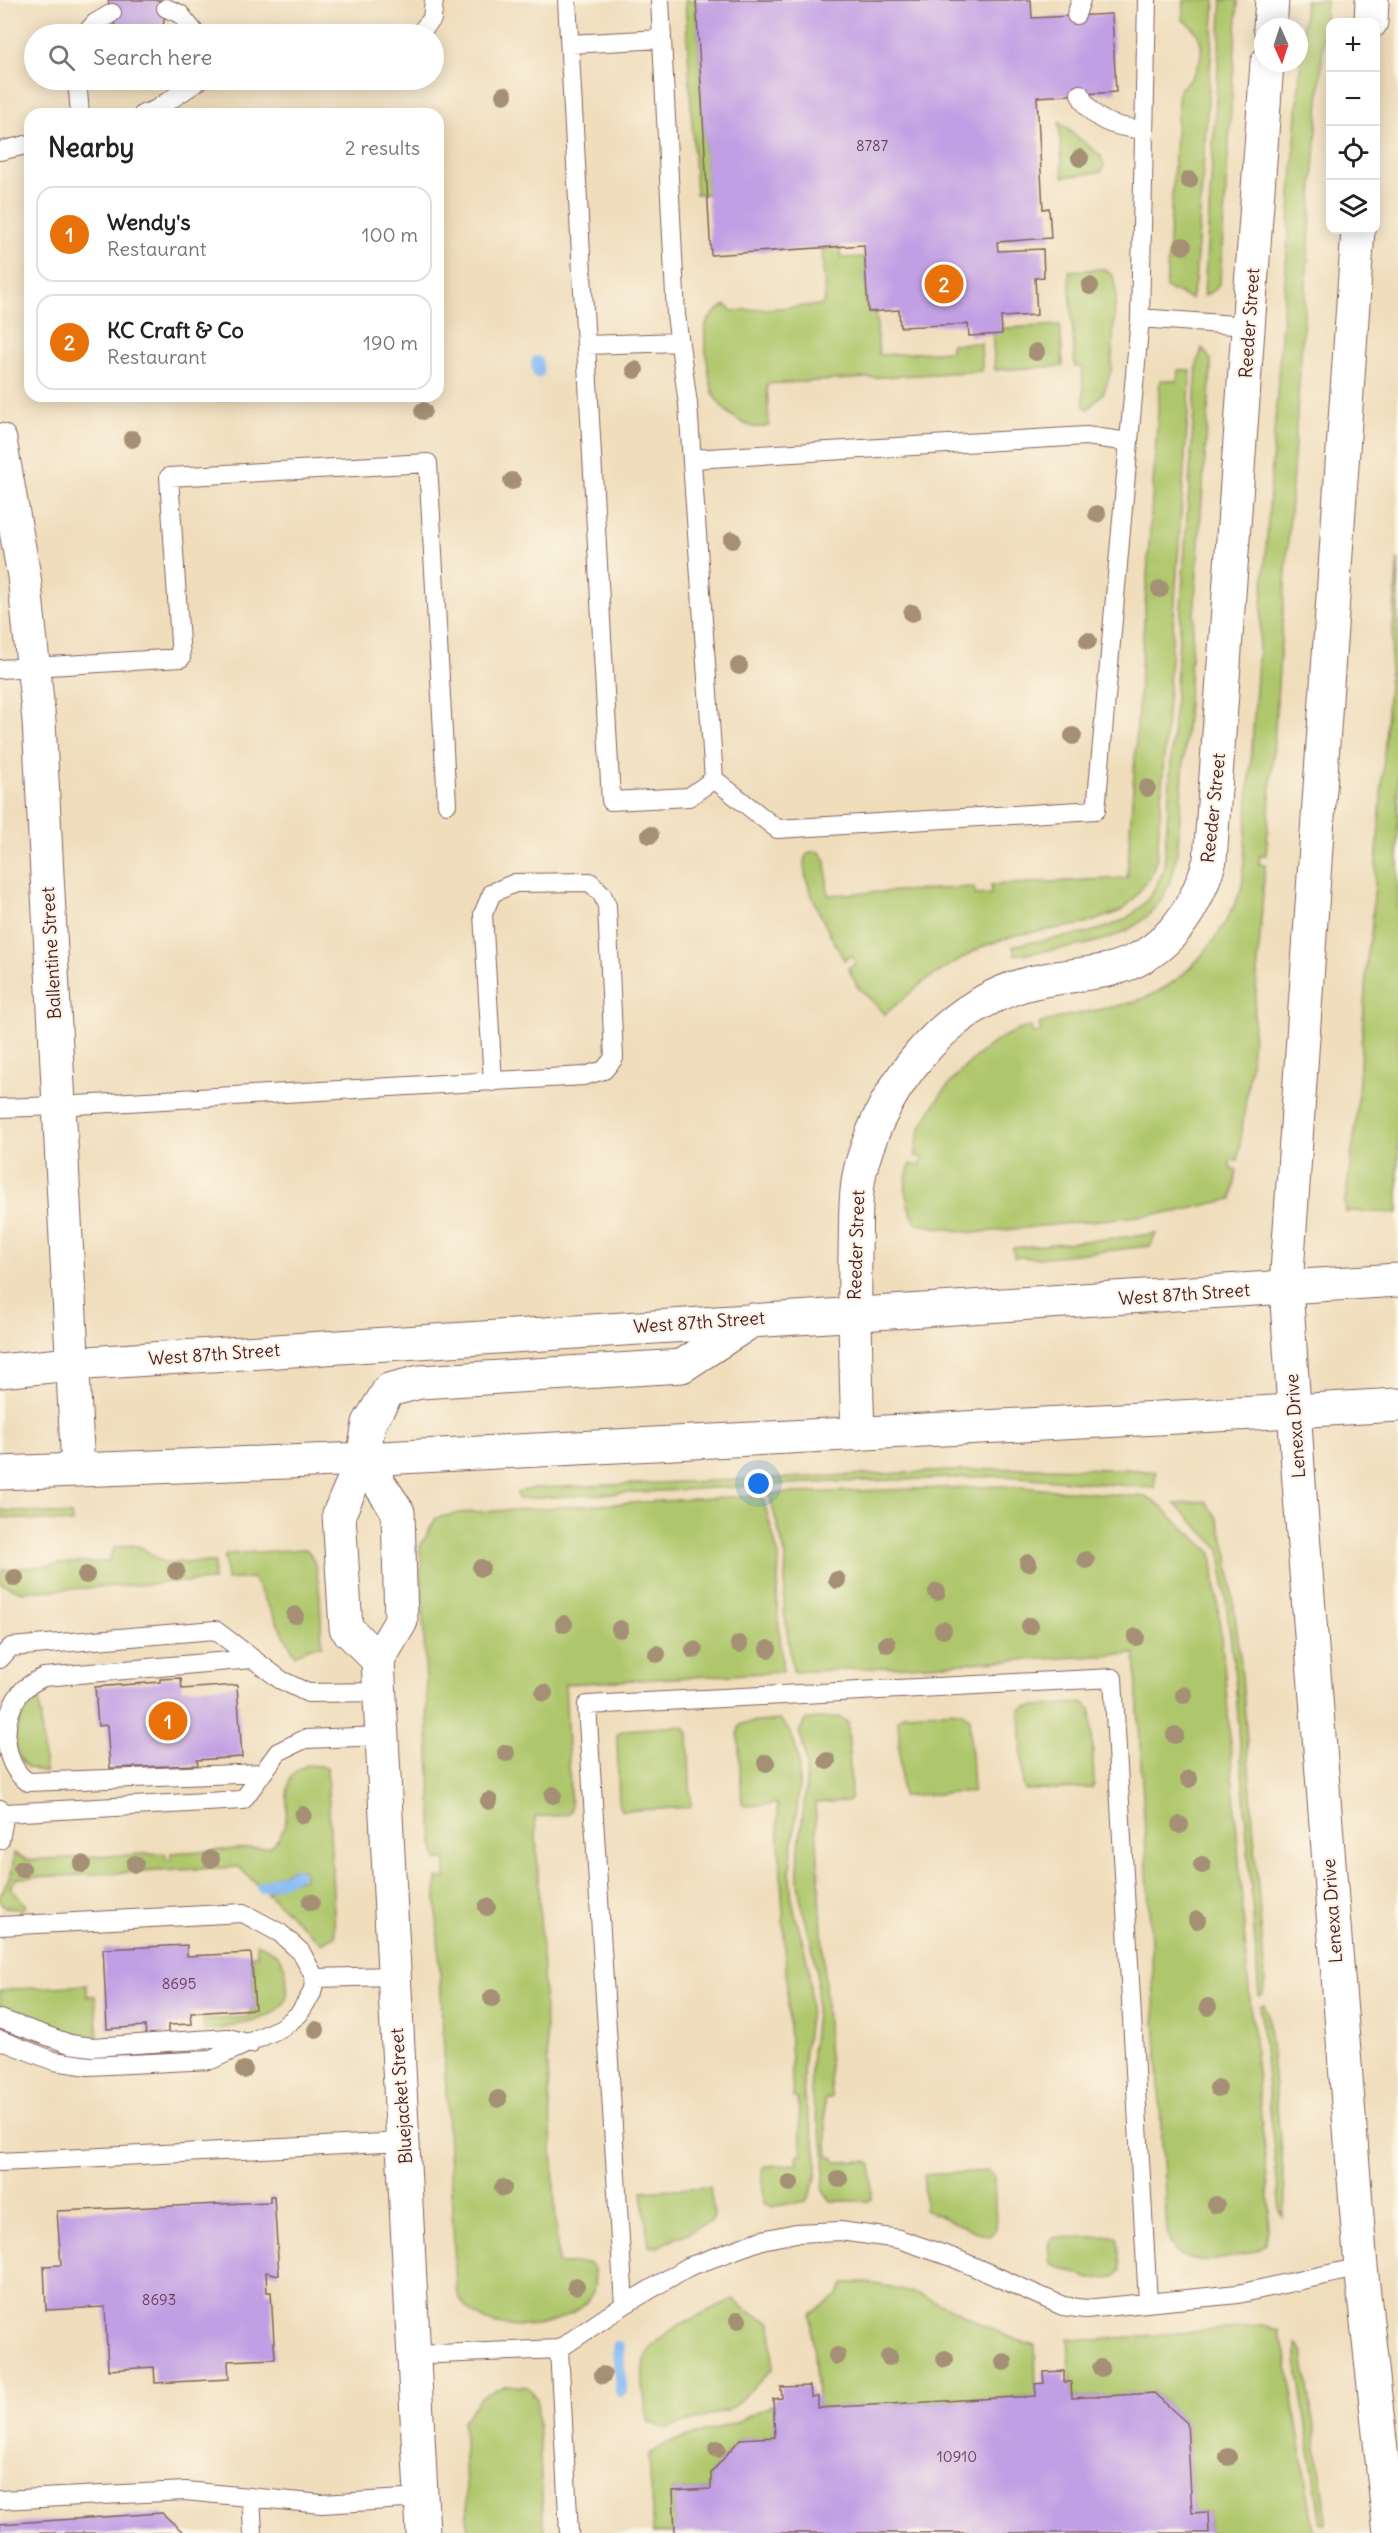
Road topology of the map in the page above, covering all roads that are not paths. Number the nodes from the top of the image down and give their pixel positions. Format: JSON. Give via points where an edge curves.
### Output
{"nodes":[{"id":1,"x":434,"y":0,"type":"edge"},
{"id":2,"x":567,"y":0,"type":"edge"},
{"id":3,"x":660,"y":0,"type":"edge"},
{"id":4,"x":1147,"y":0,"type":"edge"},
{"id":5,"x":1272,"y":0,"type":"edge"},
{"id":6,"x":1372,"y":0,"type":"edge"},
{"id":7,"x":166,"y":8,"type":"dead end"},
{"id":8,"x":112,"y":12,"type":"dead end"},
{"id":9,"x":1271,"y":18,"type":"edge"},
{"id":10,"x":1371,"y":18,"type":"edge"},
{"id":11,"x":93,"y":24,"type":"edge"},
{"id":12,"x":188,"y":24,"type":"edge"},
{"id":13,"x":428,"y":24,"type":"edge"},
{"id":14,"x":662,"y":39,"type":"junction"},
{"id":15,"x":570,"y":44,"type":"junction"},
{"id":16,"x":1267,"y":72,"type":"edge"},
{"id":17,"x":78,"y":90,"type":"edge"},
{"id":18,"x":185,"y":90,"type":"edge"},
{"id":19,"x":1080,"y":94,"type":"dead end"},
{"id":20,"x":79,"y":108,"type":"edge"},
{"id":21,"x":158,"y":108,"type":"edge"},
{"id":22,"x":1144,"y":130,"type":"junction"},
{"id":23,"x":24,"y":146,"type":"edge"},
{"id":24,"x":0,"y":152,"type":"edge"},
{"id":25,"x":1358,"y":234,"type":"edge"},
{"id":26,"x":1140,"y":318,"type":"junction"},
{"id":27,"x":1248,"y":326,"type":"junction"},
{"id":28,"x":680,"y":342,"type":"junction"},
{"id":29,"x":586,"y":345,"type":"junction"},
{"id":30,"x":0,"y":440,"type":"edge"},
{"id":31,"x":1129,"y":442,"type":"junction"},
{"id":32,"x":692,"y":459,"type":"junction"},
{"id":33,"x":33,"y":666,"type":"junction"},
{"id":34,"x":0,"y":669,"type":"edge"},
{"id":35,"x":714,"y":779,"type":"junction"},
{"id":36,"x":447,"y":804,"type":"dead end"},
{"id":37,"x":493,"y":1082,"type":"junction"},
{"id":38,"x":59,"y":1106,"type":"junction"},
{"id":39,"x":0,"y":1108,"type":"edge"},
{"id":40,"x":1398,"y":1280,"type":"edge"},
{"id":41,"x":1286,"y":1287,"type":"junction"},
{"id":42,"x":854,"y":1313,"type":"junction"},
{"id":43,"x":755,"y":1319,"type":"junction"},
{"id":44,"x":71,"y":1364,"type":"junction"},
{"id":45,"x":0,"y":1371,"type":"edge"},
{"id":46,"x":1398,"y":1405,"type":"edge"},
{"id":47,"x":1293,"y":1411,"type":"junction"},
{"id":48,"x":858,"y":1434,"type":"junction"},
{"id":49,"x":363,"y":1459,"type":"junction"},
{"id":50,"x":78,"y":1470,"type":"junction"},
{"id":51,"x":0,"y":1473,"type":"edge"},
{"id":52,"x":0,"y":1659,"type":"edge"},
{"id":53,"x":252,"y":1659,"type":"junction"},
{"id":54,"x":378,"y":1660,"type":"junction"},
{"id":55,"x":380,"y":1692,"type":"junction"},
{"id":56,"x":382,"y":1736,"type":"junction"},
{"id":57,"x":263,"y":1773,"type":"junction"},
{"id":58,"x":3,"y":1811,"type":"edge"},
{"id":59,"x":0,"y":1840,"type":"edge"},
{"id":60,"x":0,"y":1926,"type":"edge"},
{"id":61,"x":393,"y":1976,"type":"junction"},
{"id":62,"x":315,"y":1978,"type":"junction"},
{"id":63,"x":0,"y":2019,"type":"edge"},
{"id":64,"x":0,"y":2040,"type":"edge"},
{"id":65,"x":251,"y":2044,"type":"junction"},
{"id":66,"x":404,"y":2142,"type":"junction"},
{"id":67,"x":0,"y":2162,"type":"edge"},
{"id":68,"x":1360,"y":2267,"type":"junction"},
{"id":69,"x":1148,"y":2303,"type":"junction"},
{"id":70,"x":624,"y":2305,"type":"junction"},
{"id":71,"x":559,"y":2349,"type":"junction"},
{"id":72,"x":414,"y":2355,"type":"junction"},
{"id":73,"x":251,"y":2497,"type":"junction"},
{"id":74,"x":422,"y":2498,"type":"junction"},
{"id":75,"x":0,"y":2500,"type":"edge"},
{"id":76,"x":253,"y":2533,"type":"edge"},
{"id":77,"x":423,"y":2533,"type":"edge"},
{"id":78,"x":568,"y":2533,"type":"edge"},
{"id":79,"x":1390,"y":2533,"type":"edge"}],
"edges":[{"from":1,"to":13,"type":"lane"},
{"from":2,"to":15,"type":"lane"},
{"from":3,"to":14,"type":"lane"},
{"from":4,"to":22,"type":"lane"},
{"from":5,"to":9,"type":"main road"},
{"from":6,"to":10,"type":"main road"},
{"from":7,"to":12,"type":"lane"},
{"from":8,"to":11,"type":"lane"},
{"from":14,"to":15,"type":"lane"},
{"from":14,"to":28,"type":"lane"},
{"from":15,"to":29,"type":"lane"},
{"from":16,"to":27,"type":"main road","name":"Reeder Street"},
{"from":17,"to":20,"type":"lane"},
{"from":18,"to":21,"type":"lane"},
{"from":19,"to":22,"type":"lane","via":[[1101,121]]},
{"from":22,"to":26,"type":"lane"},
{"from":23,"to":24,"type":"lane"},
{"from":25,"to":41,"type":"main road","name":"Lenexa Drive"},
{"from":26,"to":27,"type":"lane"},
{"from":26,"to":31,"type":"lane"},
{"from":27,"to":42,"type":"main road","name":"Reeder Street","via":[[1214,831],[1203,886],[1175,932],[1154,951],[1114,969],[1023,985],[995,997],[948,1027],[898,1081],[862,1163],[856,1194]]},
{"from":28,"to":29,"type":"lane"},
{"from":28,"to":32,"type":"lane"},
{"from":29,"to":35,"type":"lane","via":[[611,801],[689,797]]},
{"from":30,"to":33,"type":"main road","name":"Ballentine Street","via":[[24,576]]},
{"from":31,"to":32,"type":"lane","via":[[1086,436]]},
{"from":31,"to":35,"type":"lane","via":[[1096,810],[777,830]]},
{"from":32,"to":35,"type":"lane"},
{"from":33,"to":34,"type":"lane"},
{"from":33,"to":36,"type":"lane","via":[[182,658],[169,477],[428,463]]},
{"from":33,"to":38,"type":"main road","name":"Ballentine Street"},
{"from":37,"to":37,"type":"lane","via":[[584,1076],[604,1071],[614,1058],[608,906],[590,882],[515,883],[492,893],[483,914]]},
{"from":37,"to":38,"type":"lane"},
{"from":38,"to":39,"type":"lane"},
{"from":38,"to":44,"type":"main road","name":"Ballentine Street"},
{"from":40,"to":41,"type":"main road","name":"West 87th Street"},
{"from":41,"to":42,"type":"main road","name":"West 87th Street"},
{"from":41,"to":47,"type":"main road","name":"Lenexa Drive"},
{"from":42,"to":43,"type":"main road","name":"West 87th Street"},
{"from":42,"to":48,"type":"main road","name":"Reeder Street"},
{"from":43,"to":44,"type":"main road","name":"West 87th Street"},
{"from":43,"to":49,"type":"main road","via":[[682,1366],[420,1382],[389,1390],[369,1423]]},
{"from":44,"to":45,"type":"main road","name":"West 87th Street"},
{"from":44,"to":50,"type":"main road","name":"Ballentine Street"},
{"from":46,"to":47,"type":"main road"},
{"from":47,"to":48,"type":"main road"},
{"from":47,"to":68,"type":"main road","name":"Lenexa Drive"},
{"from":48,"to":49,"type":"main road"},
{"from":49,"to":50,"type":"main road"},
{"from":49,"to":54,"type":"main road","via":[[398,1512],[401,1621]]},
{"from":49,"to":54,"type":"main road","via":[[339,1514],[345,1628]]},
{"from":50,"to":51,"type":"main road"},
{"from":52,"to":53,"type":"lane","via":[[10,1647],[214,1630]]},
{"from":53,"to":55,"type":"lane","via":[[308,1694]]},
{"from":53,"to":57,"type":"lane","via":[[44,1677],[22,1690],[9,1718],[6,1742],[11,1766],[28,1782]]},
{"from":54,"to":55,"type":"main road","name":"Bluejacket Street"},
{"from":55,"to":56,"type":"main road","name":"Bluejacket Street"},
{"from":56,"to":57,"type":"lane","via":[[305,1739],[278,1752]]},
{"from":56,"to":61,"type":"main road","name":"Bluejacket Street"},
{"from":57,"to":58,"type":"lane","via":[[243,1800]]},
{"from":58,"to":59,"type":"lane"},
{"from":60,"to":62,"type":"lane","via":[[243,1913],[287,1939],[301,1952]]},
{"from":61,"to":62,"type":"lane"},
{"from":61,"to":66,"type":"main road","name":"Bluejacket Street"},
{"from":62,"to":65,"type":"lane","via":[[312,1992],[298,2014]]},
{"from":63,"to":65,"type":"lane","via":[[70,2044],[92,2047],[228,2038]]},
{"from":64,"to":65,"type":"lane","via":[[54,2061],[89,2066],[211,2060]]},
{"from":66,"to":67,"type":"lane"},
{"from":66,"to":72,"type":"main road","name":"Bluejacket Street"},
{"from":68,"to":69,"type":"lane","via":[[1238,2294]]},
{"from":68,"to":79,"type":"main road","name":"Lenexa Drive"},
{"from":69,"to":70,"type":"lane","via":[[1064,2307],[954,2258],[910,2243],[840,2231],[796,2233],[741,2246],[688,2267]]},
{"from":69,"to":70,"type":"lane","via":[[1113,1678],[587,1704]]},
{"from":70,"to":71,"type":"lane"},
{"from":71,"to":72,"type":"lane"},
{"from":71,"to":78,"type":"lane"},
{"from":72,"to":74,"type":"main road","name":"Bluejacket Street"},
{"from":73,"to":74,"type":"lane","via":[[322,2504]]},
{"from":73,"to":75,"type":"lane","via":[[150,2491]]},
{"from":73,"to":76,"type":"lane"},
{"from":74,"to":77,"type":"main road","name":"Bluejacket Street"}]}
